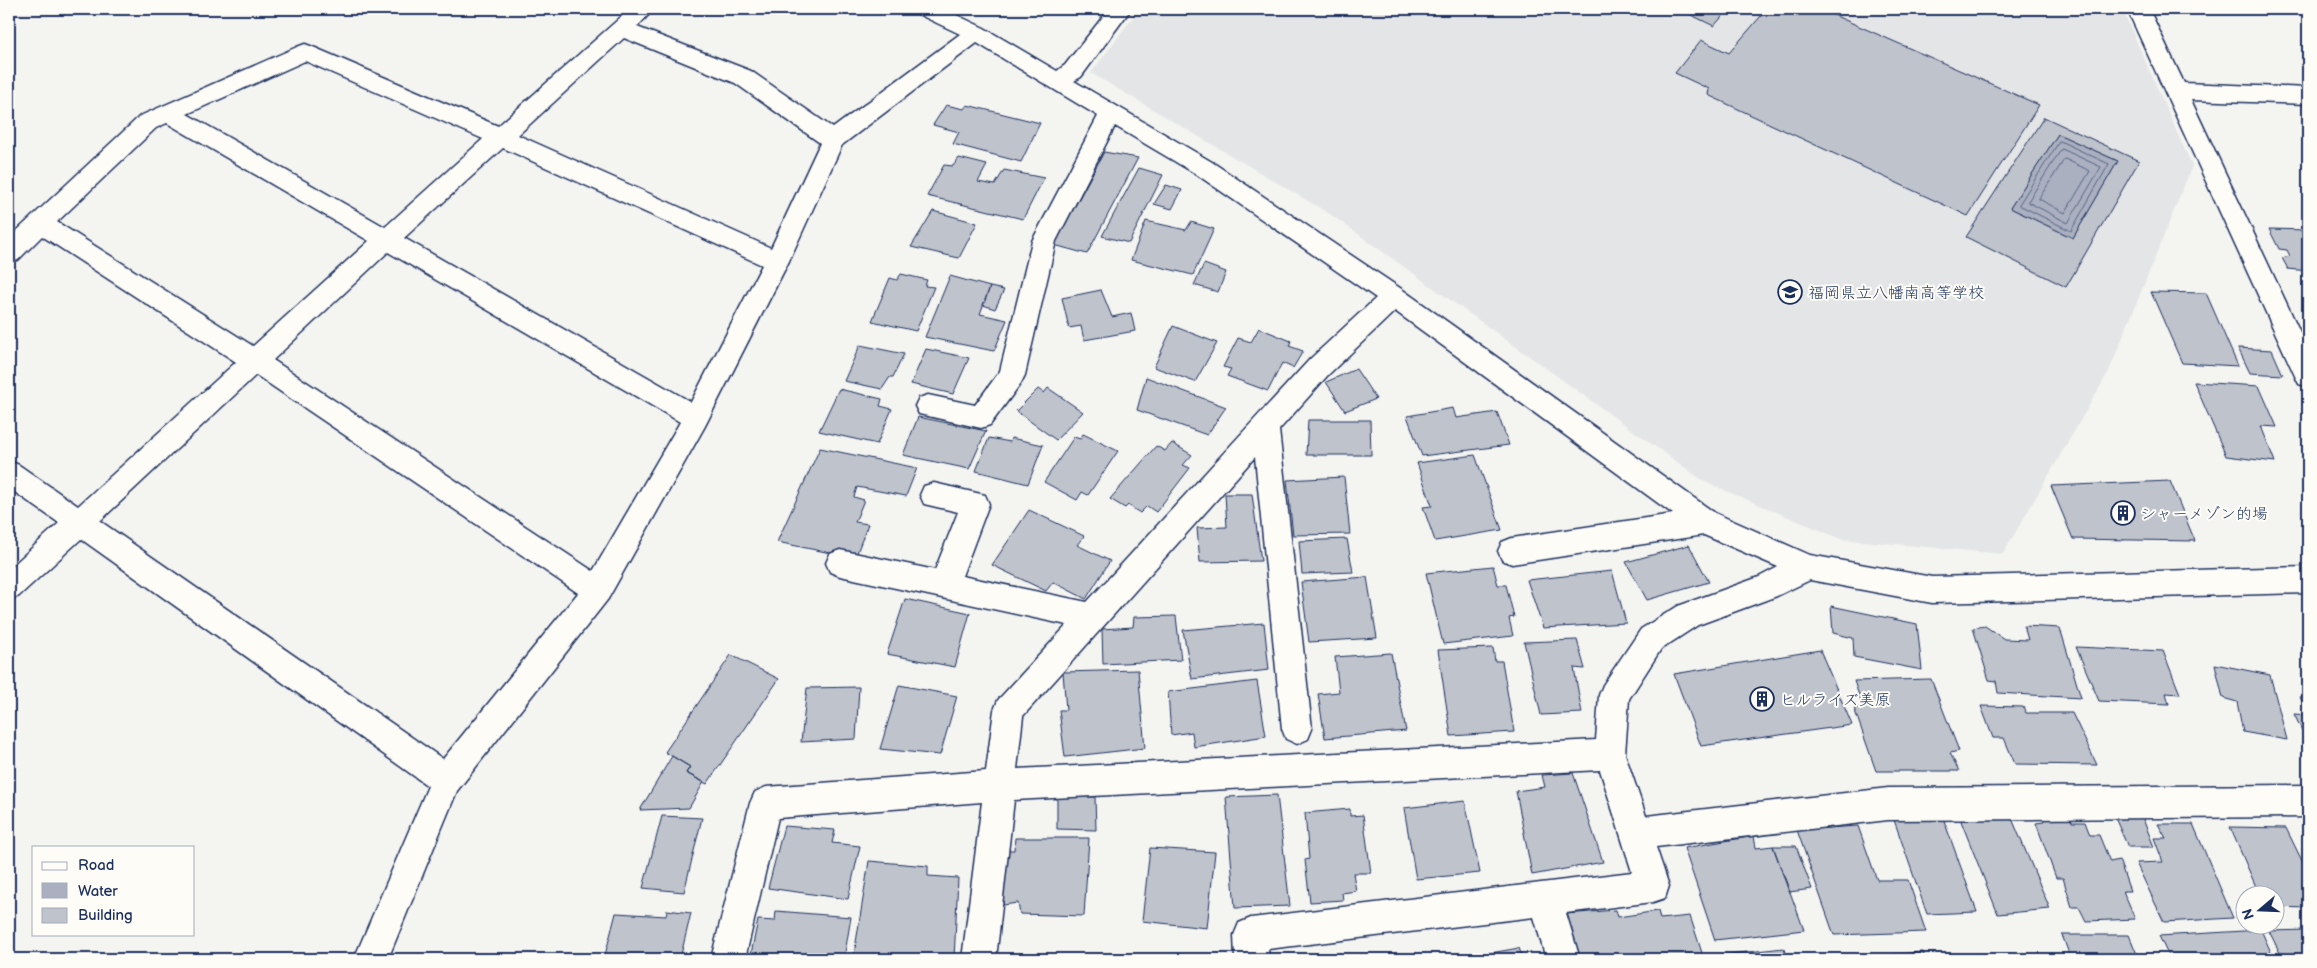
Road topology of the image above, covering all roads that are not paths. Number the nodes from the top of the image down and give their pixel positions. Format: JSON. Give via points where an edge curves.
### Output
{"nodes":[{"id":1,"x":643,"y":9,"type":"edge"},
{"id":2,"x":926,"y":9,"type":"edge"},
{"id":3,"x":1120,"y":9,"type":"edge"},
{"id":4,"x":2138,"y":9,"type":"edge"},
{"id":5,"x":621,"y":29,"type":"junction"},
{"id":6,"x":976,"y":33,"type":"junction"},
{"id":7,"x":1056,"y":81,"type":"junction"},
{"id":8,"x":2176,"y":90,"type":"junction"},
{"id":9,"x":2308,"y":96,"type":"edge"},
{"id":10,"x":1111,"y":112,"type":"junction"},
{"id":11,"x":169,"y":114,"type":"junction"},
{"id":12,"x":501,"y":137,"type":"junction"},
{"id":13,"x":833,"y":140,"type":"junction"},
{"id":14,"x":42,"y":224,"type":"junction"},
{"id":15,"x":388,"y":238,"type":"junction"},
{"id":16,"x":9,"y":253,"type":"edge"},
{"id":17,"x":777,"y":261,"type":"junction"},
{"id":18,"x":1394,"y":297,"type":"junction"},
{"id":19,"x":255,"y":361,"type":"junction"},
{"id":20,"x":2308,"y":376,"type":"edge"},
{"id":21,"x":928,"y":406,"type":"dead end"},
{"id":22,"x":696,"y":418,"type":"junction"},
{"id":23,"x":1265,"y":426,"type":"junction"},
{"id":24,"x":9,"y":473,"type":"edge"},
{"id":25,"x":934,"y":495,"type":"dead end"},
{"id":26,"x":80,"y":522,"type":"junction"},
{"id":27,"x":1705,"y":522,"type":"junction"},
{"id":28,"x":1512,"y":550,"type":"dead end"},
{"id":29,"x":840,"y":564,"type":"dead end"},
{"id":30,"x":1808,"y":567,"type":"junction"},
{"id":31,"x":2308,"y":580,"type":"edge"},
{"id":32,"x":944,"y":584,"type":"junction"},
{"id":33,"x":9,"y":587,"type":"edge"},
{"id":34,"x":598,"y":590,"type":"junction"},
{"id":35,"x":1093,"y":617,"type":"junction"},
{"id":36,"x":1297,"y":729,"type":"dead end"},
{"id":37,"x":1610,"y":754,"type":"junction"},
{"id":38,"x":446,"y":780,"type":"junction"},
{"id":39,"x":1000,"y":785,"type":"junction"},
{"id":40,"x":2308,"y":801,"type":"edge"},
{"id":41,"x":1635,"y":833,"type":"junction"},
{"id":42,"x":1546,"y":900,"type":"junction"},
{"id":43,"x":371,"y":959,"type":"edge"},
{"id":44,"x":728,"y":959,"type":"edge"},
{"id":45,"x":980,"y":959,"type":"edge"},
{"id":46,"x":1252,"y":959,"type":"edge"},
{"id":47,"x":1563,"y":959,"type":"edge"}],
"edges":[{"from":1,"to":5,"type":"street"},
{"from":2,"to":6,"type":"street"},
{"from":3,"to":7,"type":"street","via":[[1072,71]]},
{"from":4,"to":8,"type":"street"},
{"from":5,"to":12,"type":"street"},
{"from":5,"to":13,"type":"street","via":[[743,77]]},
{"from":6,"to":7,"type":"street"},
{"from":6,"to":13,"type":"street"},
{"from":7,"to":10,"type":"street"},
{"from":8,"to":9,"type":"street"},
{"from":8,"to":20,"type":"street"},
{"from":10,"to":18,"type":"street","via":[[1204,168]]},
{"from":10,"to":21,"type":"street","via":[[1044,241],[1012,375],[981,416]]},
{"from":11,"to":12,"type":"street","via":[[305,52]]},
{"from":11,"to":14,"type":"street","via":[[148,122]]},
{"from":11,"to":15,"type":"street"},
{"from":12,"to":15,"type":"street"},
{"from":12,"to":17,"type":"street"},
{"from":13,"to":17,"type":"street"},
{"from":14,"to":16,"type":"street"},
{"from":14,"to":19,"type":"street"},
{"from":15,"to":19,"type":"street"},
{"from":15,"to":22,"type":"street"},
{"from":17,"to":22,"type":"street"},
{"from":18,"to":23,"type":"street","via":[[1318,367]]},
{"from":18,"to":27,"type":"street"},
{"from":19,"to":26,"type":"street"},
{"from":19,"to":34,"type":"street"},
{"from":22,"to":34,"type":"street"},
{"from":23,"to":35,"type":"street"},
{"from":23,"to":36,"type":"street"},
{"from":24,"to":26,"type":"street"},
{"from":25,"to":32,"type":"street","via":[[975,504]]},
{"from":26,"to":33,"type":"street"},
{"from":26,"to":38,"type":"street"},
{"from":27,"to":28,"type":"street"},
{"from":27,"to":30,"type":"street"},
{"from":29,"to":32,"type":"street"},
{"from":30,"to":31,"type":"street","via":[[1932,590]]},
{"from":30,"to":37,"type":"street","via":[[1688,615],[1651,639],[1614,695]]},
{"from":32,"to":35,"type":"street"},
{"from":34,"to":38,"type":"street"},
{"from":35,"to":39,"type":"street","via":[[1009,710]]},
{"from":37,"to":39,"type":"street"},
{"from":37,"to":41,"type":"street"},
{"from":38,"to":43,"type":"street"},
{"from":39,"to":44,"type":"street","via":[[766,803]]},
{"from":39,"to":45,"type":"street"},
{"from":40,"to":41,"type":"street","via":[[1888,804]]},
{"from":41,"to":42,"type":"street","via":[[1654,886]]},
{"from":42,"to":46,"type":"street","via":[[1251,935]]},
{"from":42,"to":47,"type":"street"}]}
